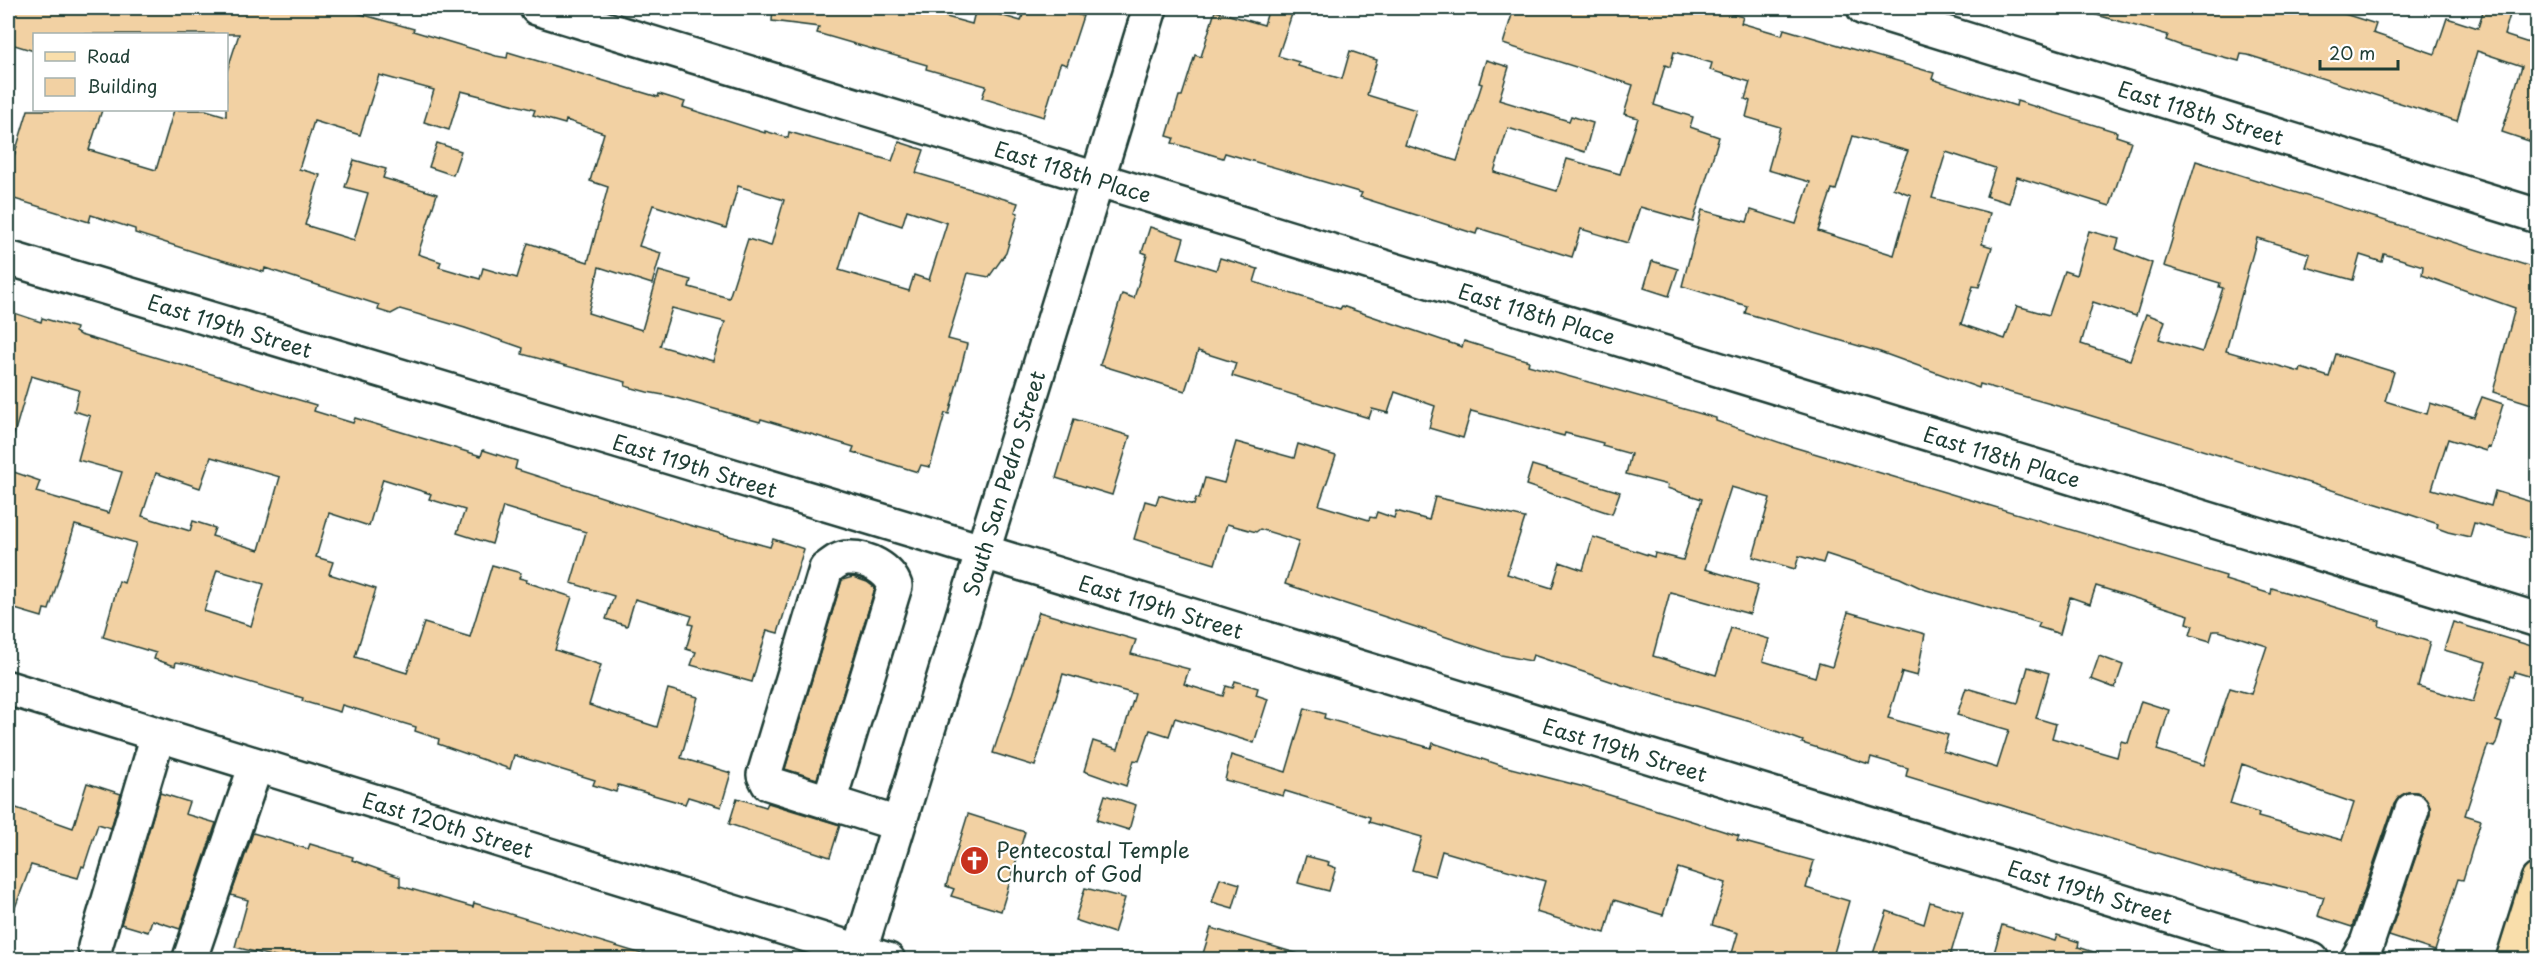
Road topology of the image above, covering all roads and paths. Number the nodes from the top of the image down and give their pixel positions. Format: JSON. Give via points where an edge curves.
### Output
{"nodes":[{"id":1,"x":1150,"y":8,"type":"edge"},
{"id":2,"x":1864,"y":8,"type":"edge"},
{"id":3,"x":555,"y":10,"type":"edge"},
{"id":4,"x":1096,"y":178,"type":"junction"},
{"id":5,"x":2538,"y":216,"type":"edge"},
{"id":6,"x":8,"y":258,"type":"edge"},
{"id":7,"x":982,"y":551,"type":"junction"},
{"id":8,"x":2538,"y":620,"type":"edge"},
{"id":9,"x":8,"y":688,"type":"edge"},
{"id":10,"x":158,"y":735,"type":"junction"},
{"id":11,"x":256,"y":765,"type":"junction"},
{"id":12,"x":829,"y":802,"type":"junction"},
{"id":13,"x":2412,"y":810,"type":"dead end"},
{"id":14,"x":898,"y":824,"type":"junction"},
{"id":15,"x":2538,"y":880,"type":"edge"},
{"id":16,"x":95,"y":946,"type":"dead end"},
{"id":17,"x":868,"y":957,"type":"edge"},
{"id":18,"x":190,"y":958,"type":"dead end"},
{"id":19,"x":2312,"y":960,"type":"edge"},
{"id":20,"x":2357,"y":960,"type":"edge"},
{"id":21,"x":2513,"y":960,"type":"edge"}],
"edges":[{"from":1,"to":4,"type":"street","name":"South San Pedro Street"},
{"from":2,"to":5,"type":"street","name":"East 118th Street"},
{"from":3,"to":4,"type":"street","name":"East 118th Place"},
{"from":4,"to":7,"type":"street","name":"South San Pedro Street"},
{"from":4,"to":8,"type":"street","name":"East 118th Place"},
{"from":6,"to":7,"type":"street","name":"East 119th Street"},
{"from":7,"to":14,"type":"street","name":"South San Pedro Street"},
{"from":7,"to":19,"type":"street","name":"East 119th Street"},
{"from":9,"to":10,"type":"street","name":"East 120th Street"},
{"from":10,"to":11,"type":"street","name":"East 120th Street"},
{"from":10,"to":16,"type":"street"},
{"from":11,"to":17,"type":"street","name":"East 120th Street"},
{"from":11,"to":18,"type":"street"},
{"from":12,"to":12,"type":"street","via":[[895,586],[891,575],[879,566],[848,557],[826,570],[764,775],[768,783]]},
{"from":12,"to":14,"type":"street"},
{"from":13,"to":20,"type":"street","via":[[2367,943]]},
{"from":14,"to":17,"type":"street","name":"South San Pedro Street"},
{"from":15,"to":21,"type":"main road"}]}
